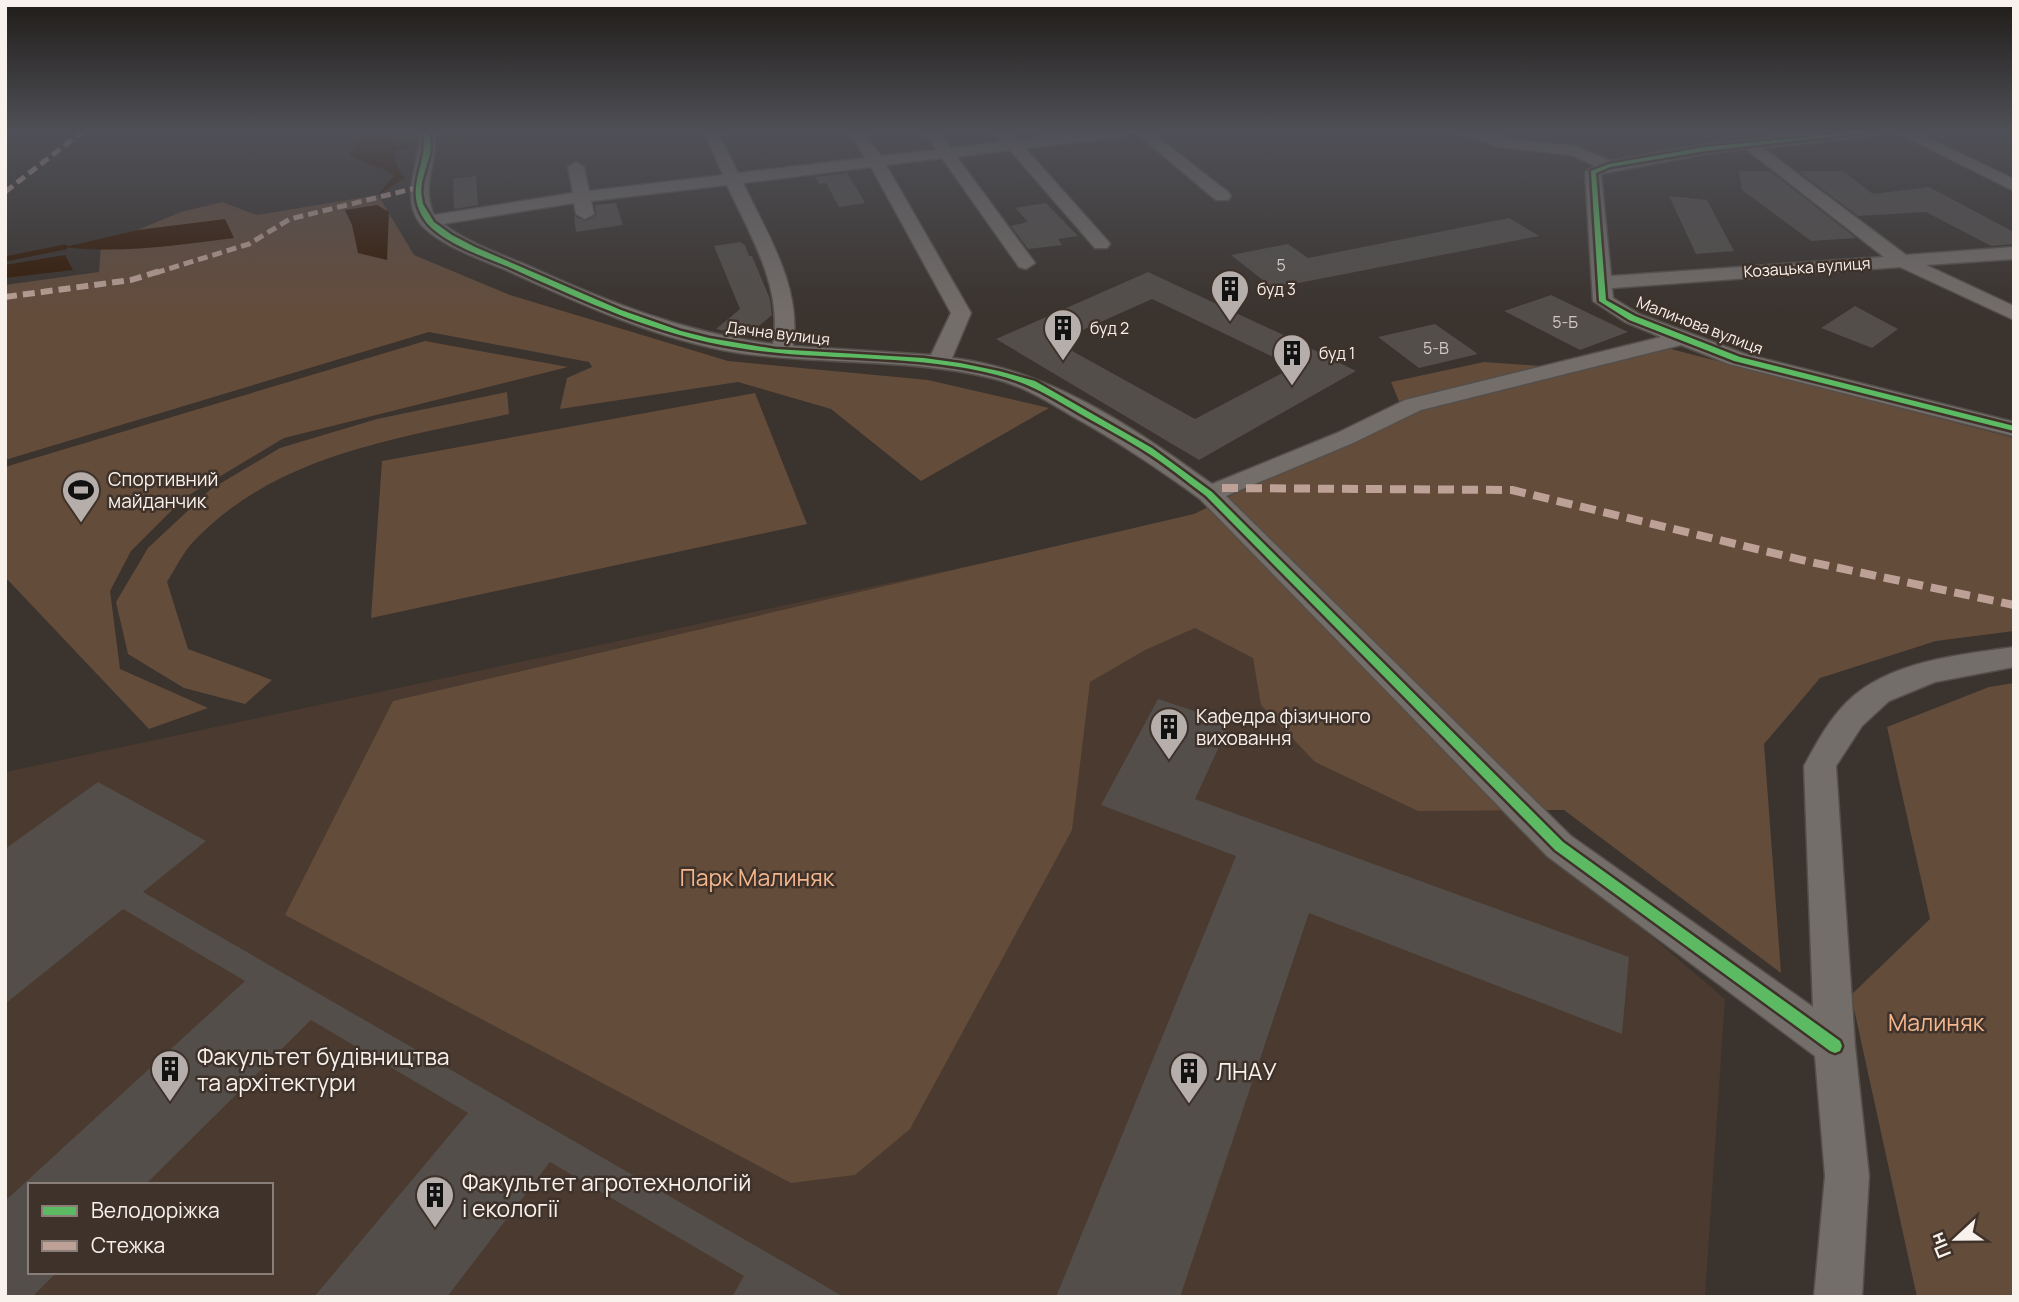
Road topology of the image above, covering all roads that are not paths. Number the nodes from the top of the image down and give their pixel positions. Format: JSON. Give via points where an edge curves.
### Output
{"nodes":[{"id":1,"x":418,"y":193,"type":"edge"},
{"id":2,"x":581,"y":193,"type":"edge"},
{"id":3,"x":657,"y":193,"type":"edge"},
{"id":4,"x":738,"y":193,"type":"edge"},
{"id":5,"x":894,"y":193,"type":"edge"},
{"id":6,"x":977,"y":193,"type":"edge"},
{"id":7,"x":1056,"y":193,"type":"edge"},
{"id":8,"x":1218,"y":193,"type":"edge"},
{"id":9,"x":1594,"y":193,"type":"edge"},
{"id":10,"x":1812,"y":193,"type":"edge"},
{"id":11,"x":1222,"y":196,"type":"dead end"},
{"id":12,"x":584,"y":206,"type":"junction"},
{"id":13,"x":428,"y":221,"type":"junction"},
{"id":14,"x":1101,"y":244,"type":"dead end"},
{"id":15,"x":2014,"y":254,"type":"edge"},
{"id":16,"x":1900,"y":260,"type":"junction"},
{"id":17,"x":1026,"y":263,"type":"dead end"},
{"id":18,"x":1601,"y":283,"type":"junction"},
{"id":19,"x":2014,"y":314,"type":"edge"},
{"id":20,"x":1682,"y":338,"type":"junction"},
{"id":21,"x":782,"y":351,"type":"junction"},
{"id":22,"x":939,"y":362,"type":"junction"},
{"id":23,"x":2014,"y":429,"type":"edge"},
{"id":24,"x":1209,"y":494,"type":"junction"},
{"id":25,"x":2014,"y":657,"type":"edge"},
{"id":26,"x":1835,"y":1046,"type":"junction"},
{"id":27,"x":1838,"y":1297,"type":"edge"}],
"edges":[{"from":1,"to":13,"type":"street"},
{"from":2,"to":12,"type":"street"},
{"from":3,"to":12,"type":"street"},
{"from":4,"to":21,"type":"street","via":[[778,278],[787,321]]},
{"from":5,"to":22,"type":"street","via":[[961,313]]},
{"from":6,"to":17,"type":"street"},
{"from":7,"to":14,"type":"street"},
{"from":8,"to":11,"type":"street"},
{"from":9,"to":18,"type":"street","name":"Малинова вулиця"},
{"from":10,"to":16,"type":"street"},
{"from":12,"to":13,"type":"street"},
{"from":13,"to":21,"type":"street","name":"Дачна вулиця","via":[[461,242],[550,283],[660,325],[736,346]]},
{"from":15,"to":16,"type":"street","name":"Козацька вулиця"},
{"from":16,"to":18,"type":"street","name":"Козацька вулиця"},
{"from":16,"to":19,"type":"street"},
{"from":18,"to":20,"type":"street","name":"Малинова вулиця","via":[[1603,301]]},
{"from":20,"to":23,"type":"street","name":"Малинова вулиця","via":[[1737,359]]},
{"from":20,"to":24,"type":"street","via":[[1413,405]]},
{"from":21,"to":22,"type":"street","name":"Дачна вулиця"},
{"from":22,"to":24,"type":"street","name":"Дачна вулиця","via":[[1032,383],[1149,450]]},
{"from":24,"to":26,"type":"street","name":"Дачна вулиця","via":[[1559,846]]},
{"from":25,"to":26,"type":"street","via":[[1916,676],[1866,702],[1839,731],[1820,766]]},
{"from":26,"to":27,"type":"street","via":[[1847,1176]]}]}
